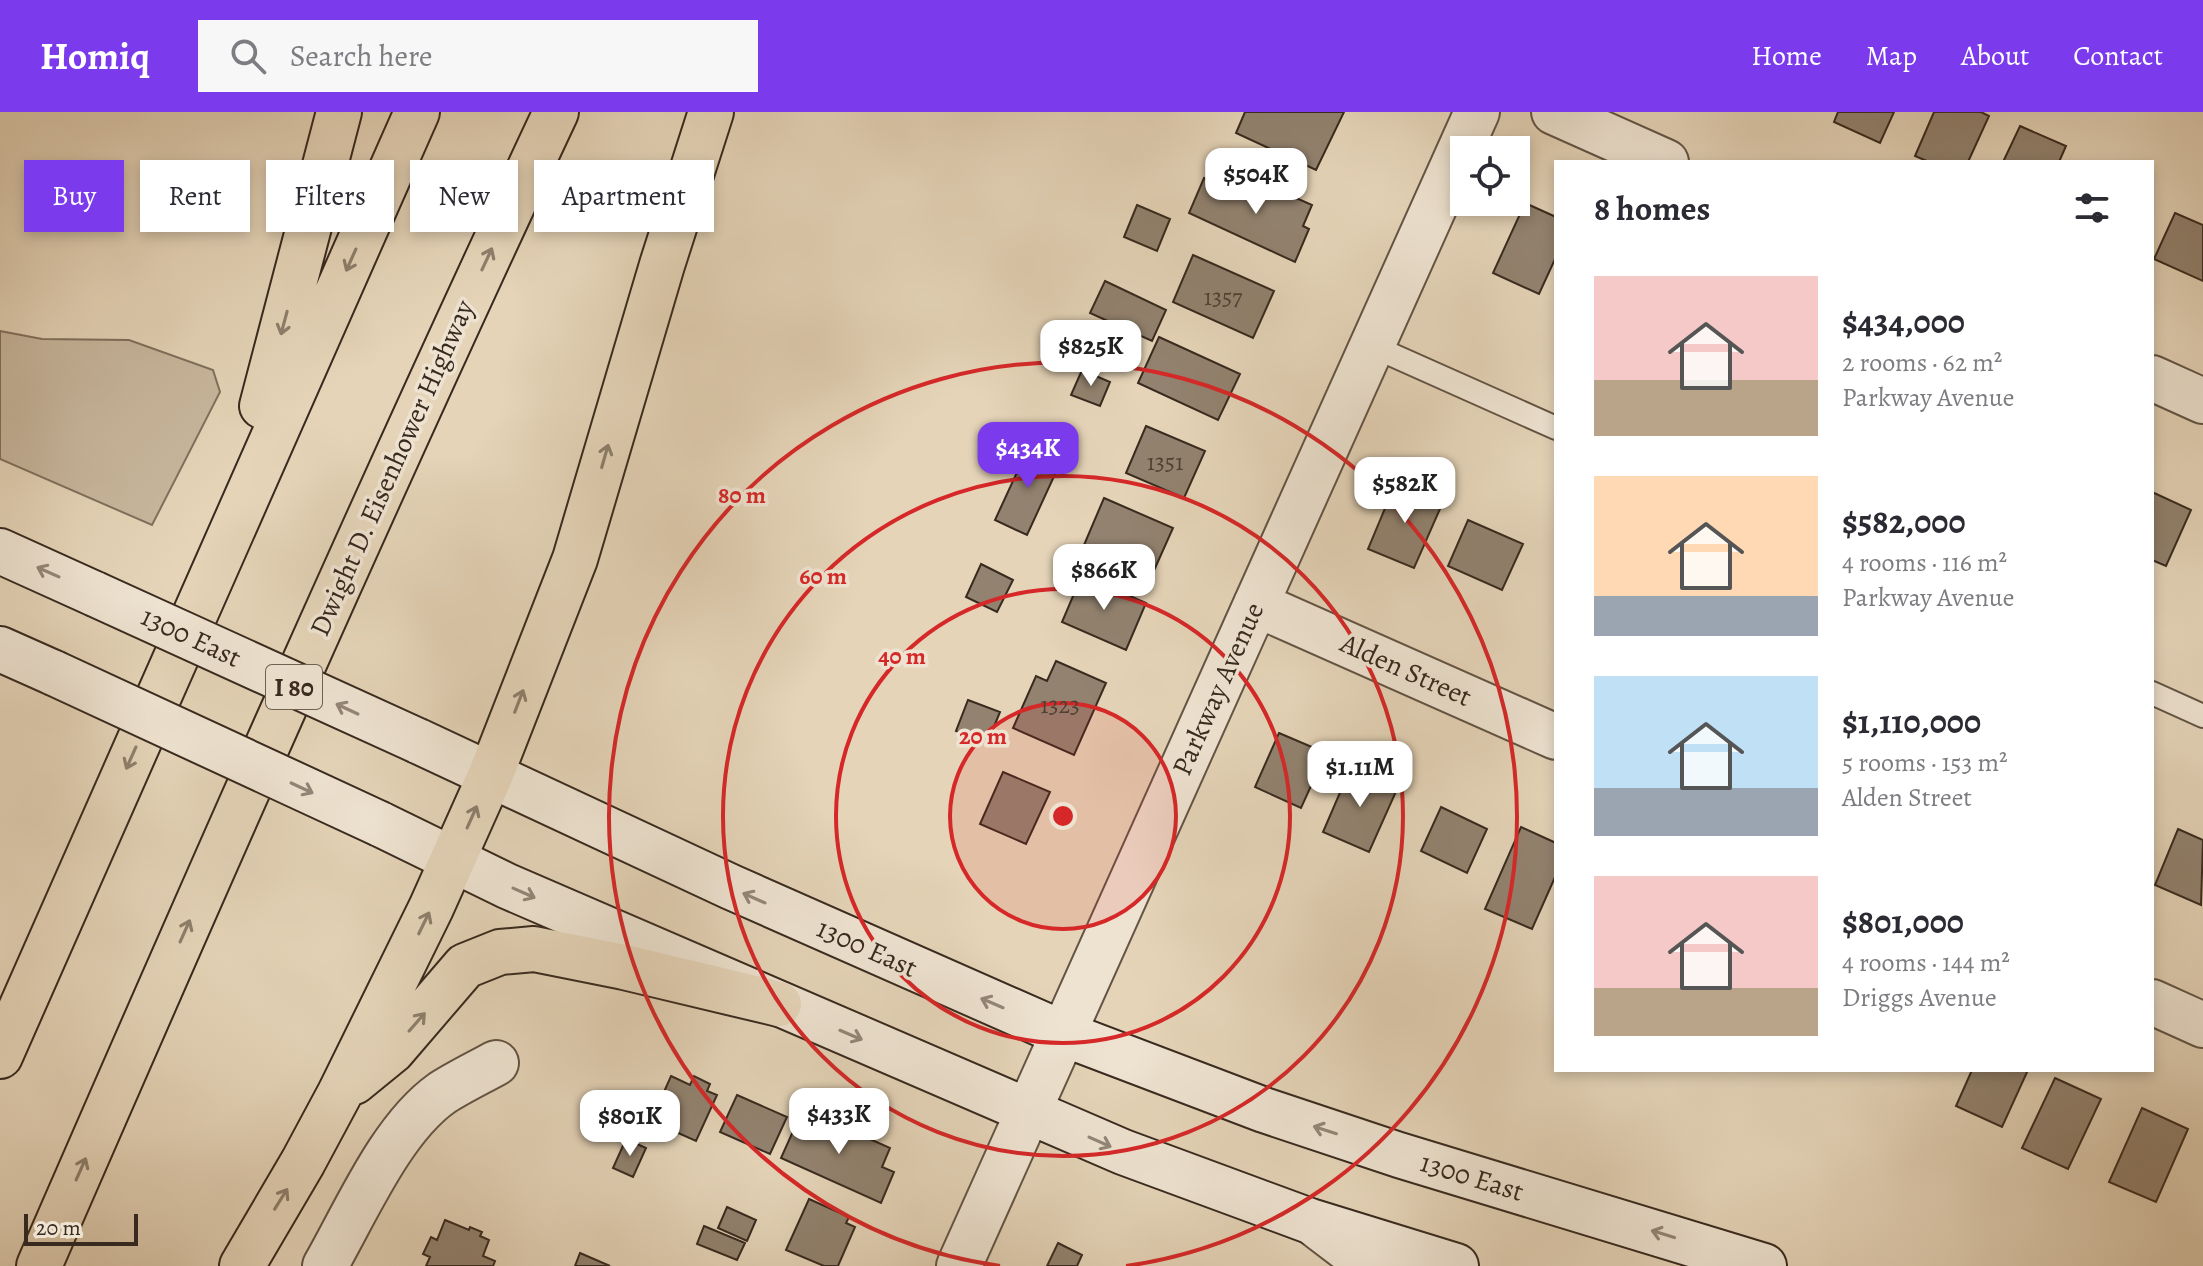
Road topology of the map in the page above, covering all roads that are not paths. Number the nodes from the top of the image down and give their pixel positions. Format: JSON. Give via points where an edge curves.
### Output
{"nodes":[{"id":1,"x":339,"y":112,"type":"edge"},
{"id":2,"x":417,"y":112,"type":"edge"},
{"id":3,"x":556,"y":112,"type":"edge"},
{"id":4,"x":711,"y":112,"type":"edge"},
{"id":5,"x":1477,"y":112,"type":"edge"},
{"id":6,"x":1554,"y":112,"type":"edge"},
{"id":7,"x":1662,"y":160,"type":"edge"},
{"id":8,"x":1372,"y":346,"type":"junction"},
{"id":9,"x":2154,"y":379,"type":"edge"},
{"id":10,"x":2203,"y":401,"type":"edge"},
{"id":11,"x":1554,"y":427,"type":"edge"},
{"id":12,"x":229,"y":533,"type":"junction"},
{"id":13,"x":0,"y":551,"type":"edge"},
{"id":14,"x":1256,"y":604,"type":"junction"},
{"id":15,"x":0,"y":649,"type":"edge"},
{"id":16,"x":2154,"y":694,"type":"edge"},
{"id":17,"x":2203,"y":716,"type":"edge"},
{"id":18,"x":1554,"y":736,"type":"edge"},
{"id":19,"x":491,"y":774,"type":"junction"},
{"id":20,"x":454,"y":861,"type":"junction"},
{"id":21,"x":2154,"y":1003,"type":"edge"},
{"id":22,"x":779,"y":1004,"type":"junction"},
{"id":23,"x":2203,"y":1025,"type":"edge"},
{"id":24,"x":1064,"y":1034,"type":"junction"},
{"id":25,"x":0,"y":1056,"type":"edge"},
{"id":26,"x":496,"y":1063,"type":"dead end"},
{"id":27,"x":340,"y":1093,"type":"junction"},
{"id":28,"x":1028,"y":1111,"type":"junction"},
{"id":29,"x":1310,"y":1221,"type":"junction"},
{"id":30,"x":39,"y":1266,"type":"edge"},
{"id":31,"x":242,"y":1266,"type":"edge"},
{"id":32,"x":325,"y":1266,"type":"edge"},
{"id":33,"x":959,"y":1266,"type":"edge"},
{"id":34,"x":1370,"y":1266,"type":"edge"},
{"id":35,"x":1456,"y":1266,"type":"edge"},
{"id":36,"x":1764,"y":1266,"type":"edge"}],
"edges":[{"from":1,"to":12,"type":"highway","one_way":true},
{"from":2,"to":12,"type":"highway","one_way":true},
{"from":30,"to":3,"type":"highway","name":"Dwight D. Eisenhower Highway","number":"I 80","one_way":true},
{"from":19,"to":4,"type":"highway","one_way":true,"via":[[575,559]]},
{"from":5,"to":8,"type":"main road","name":"Parkway Avenue"},
{"from":6,"to":7,"type":"main road"},
{"from":8,"to":11,"type":"lane"},
{"from":8,"to":14,"type":"main road","name":"Parkway Avenue"},
{"from":9,"to":10,"type":"main road"},
{"from":12,"to":25,"type":"highway","one_way":true},
{"from":19,"to":13,"type":"main road","name":"1300 East","one_way":true,"bridge":true},
{"from":14,"to":18,"type":"main road","name":"Alden Street"},
{"from":14,"to":24,"type":"main road","name":"Parkway Avenue"},
{"from":15,"to":20,"type":"main road","one_way":true,"bridge":true},
{"from":16,"to":17,"type":"lane"},
{"from":20,"to":19,"type":"highway","one_way":true},
{"from":24,"to":19,"type":"main road","name":"1300 East","one_way":true},
{"from":20,"to":22,"type":"main road","one_way":true},
{"from":27,"to":20,"type":"highway","one_way":true},
{"from":21,"to":23,"type":"main road"},
{"from":27,"to":22,"type":"highway","one_way":true,"via":[[392,1051],[465,966],[500,952],[534,949]]},
{"from":22,"to":28,"type":"main road","one_way":true},
{"from":24,"to":28,"type":"main road","name":"Parkway Avenue"},
{"from":36,"to":24,"type":"main road","name":"1300 East","one_way":true,"via":[[1384,1150]]},
{"from":26,"to":32,"type":"main road","via":[[442,1093],[408,1125]]},
{"from":31,"to":27,"type":"highway","one_way":true},
{"from":28,"to":29,"type":"main road","one_way":true},
{"from":28,"to":33,"type":"main road","name":"Parkway Avenue"},
{"from":29,"to":34,"type":"main road"},
{"from":29,"to":35,"type":"main road"}]}
